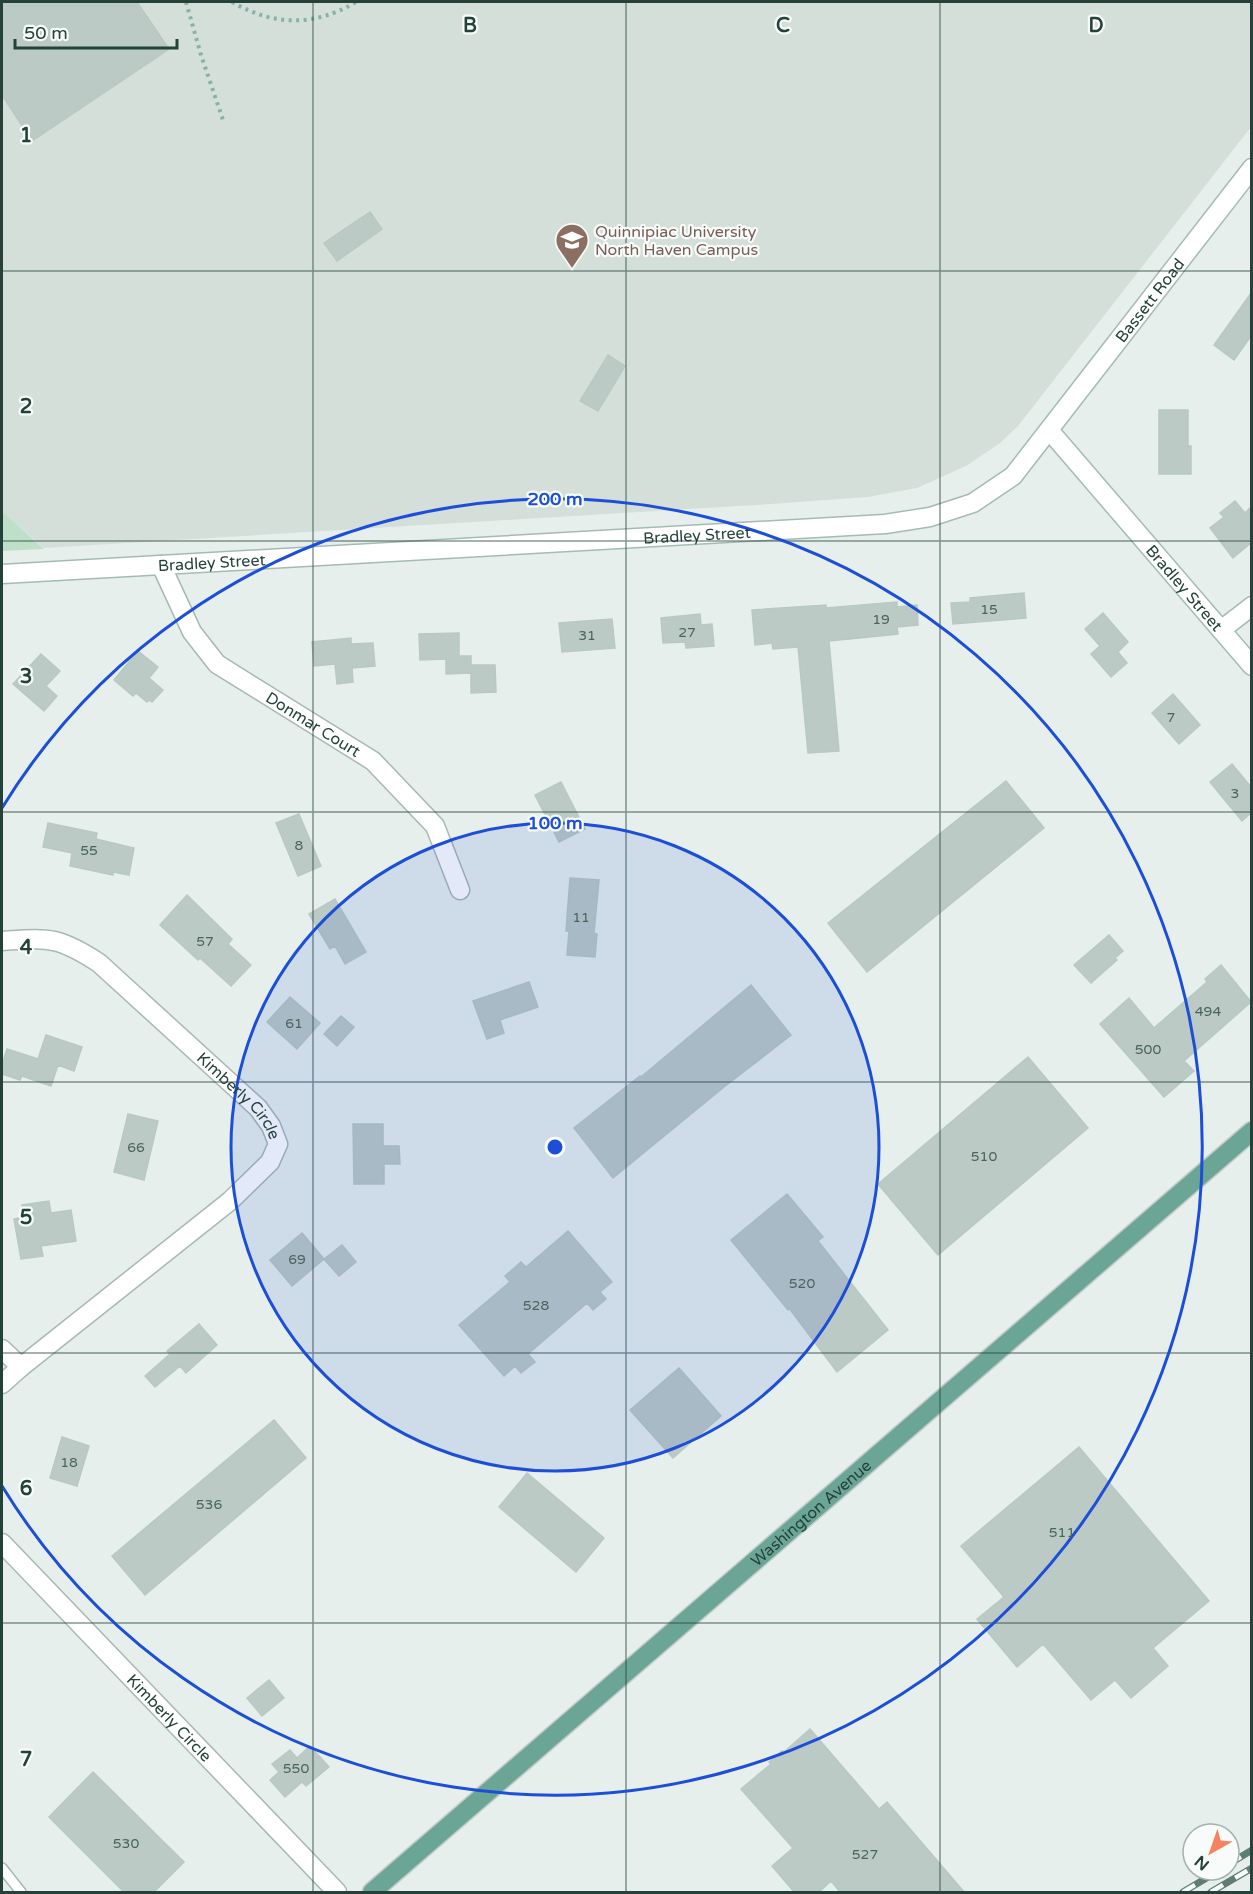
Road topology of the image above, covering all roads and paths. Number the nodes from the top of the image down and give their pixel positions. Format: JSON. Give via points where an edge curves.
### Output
{"nodes":[{"id":1,"x":186,"y":2,"type":"edge"},
{"id":2,"x":232,"y":2,"type":"edge"},
{"id":3,"x":356,"y":2,"type":"edge"},
{"id":4,"x":224,"y":123,"type":"dead end"},
{"id":5,"x":1251,"y":168,"type":"edge"},
{"id":6,"x":1049,"y":430,"type":"junction"},
{"id":7,"x":161,"y":565,"type":"junction"},
{"id":8,"x":2,"y":574,"type":"edge"},
{"id":9,"x":1251,"y":606,"type":"edge"},
{"id":10,"x":1221,"y":630,"type":"junction"},
{"id":11,"x":1251,"y":666,"type":"edge"},
{"id":12,"x":460,"y":891,"type":"dead end"},
{"id":13,"x":2,"y":941,"type":"edge"},
{"id":14,"x":1251,"y":1131,"type":"edge"},
{"id":15,"x":2,"y":1349,"type":"edge"},
{"id":16,"x":21,"y":1367,"type":"junction"},
{"id":17,"x":2,"y":1384,"type":"edge"},
{"id":18,"x":2,"y":1543,"type":"edge"},
{"id":19,"x":2,"y":1868,"type":"edge"},
{"id":20,"x":21,"y":1893,"type":"edge"},
{"id":21,"x":337,"y":1893,"type":"edge"},
{"id":22,"x":372,"y":1893,"type":"edge"}],
"edges":[{"from":1,"to":4,"type":"path"},
{"from":2,"to":3,"type":"path","via":[[249,12],[292,21],[335,13]]},
{"from":5,"to":6,"type":"street","name":"Bassett Road"},
{"from":6,"to":7,"type":"street","name":"Bradley Street","via":[[1013,476],[973,503],[930,517],[873,524]]},
{"from":6,"to":10,"type":"street","name":"Bradley Street"},
{"from":7,"to":8,"type":"street","name":"Bradley Street"},
{"from":7,"to":12,"type":"street","name":"Donmar Court","via":[[192,632],[217,664],[373,761],[435,826]]},
{"from":9,"to":10,"type":"street"},
{"from":10,"to":11,"type":"street","name":"Bradley Street"},
{"from":13,"to":16,"type":"street","name":"Kimberly Circle","via":[[47,938],[74,946],[99,963],[258,1108],[278,1144],[270,1162],[231,1201]]},
{"from":14,"to":22,"type":"main road","name":"Washington Avenue"},
{"from":15,"to":16,"type":"street"},
{"from":16,"to":17,"type":"street","name":"Kimberly Circle"},
{"from":18,"to":21,"type":"street","name":"Kimberly Circle"},
{"from":19,"to":20,"type":"lane"}]}
